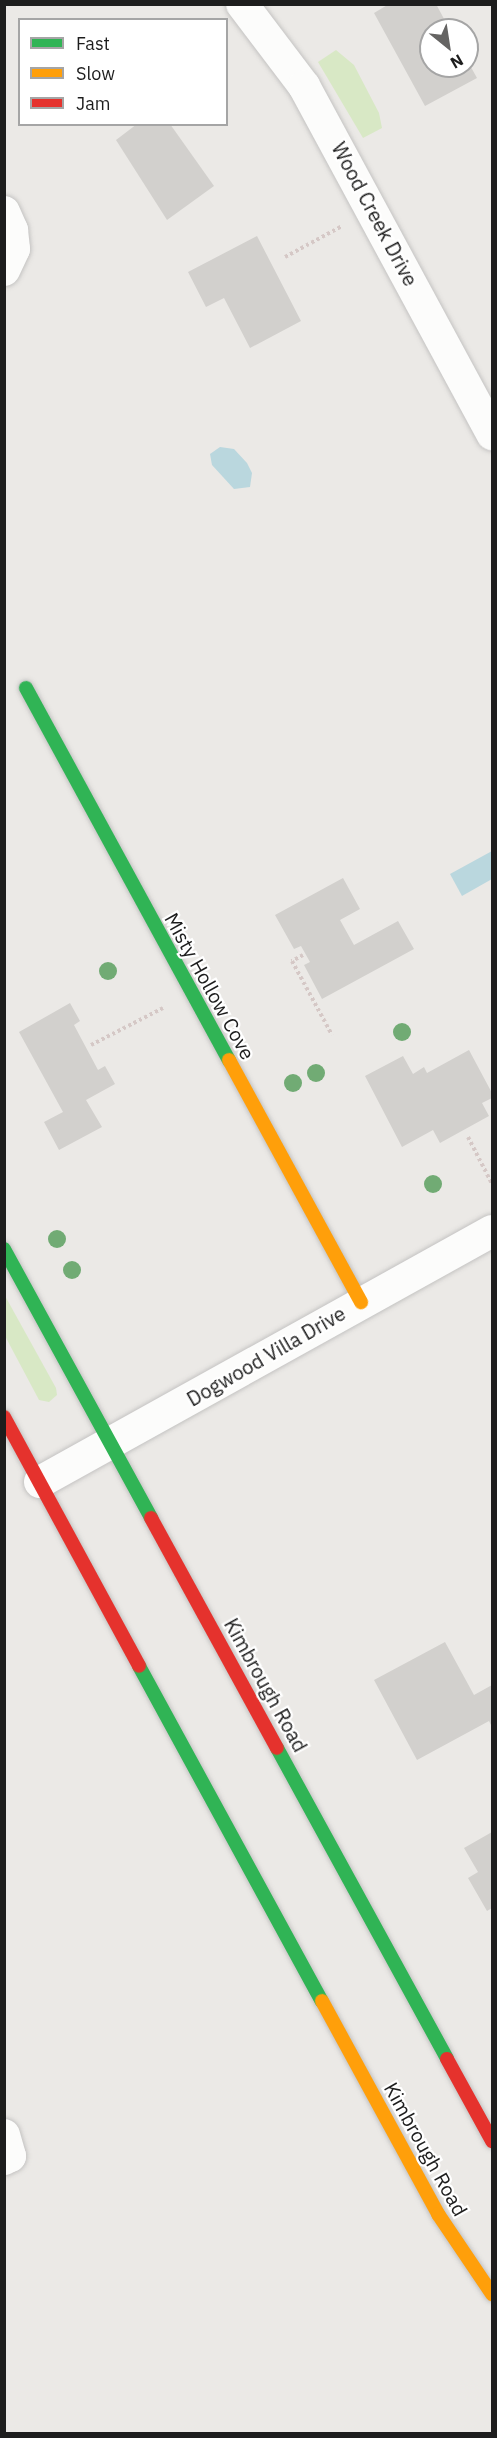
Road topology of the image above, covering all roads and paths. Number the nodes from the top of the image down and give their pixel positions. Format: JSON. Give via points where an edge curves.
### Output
{"nodes":[{"id":1,"x":242,"y":4,"type":"edge"},
{"id":2,"x":373,"y":210,"type":"junction"},
{"id":3,"x":4,"y":212,"type":"edge"},
{"id":4,"x":285,"y":257,"type":"dead end"},
{"id":5,"x":4,"y":270,"type":"edge"},
{"id":6,"x":492,"y":434,"type":"edge"},
{"id":7,"x":26,"y":688,"type":"dead end"},
{"id":8,"x":303,"y":955,"type":"dead end"},
{"id":9,"x":191,"y":993,"type":"junction"},
{"id":10,"x":332,"y":1035,"type":"dead end"},
{"id":11,"x":91,"y":1044,"type":"dead end"},
{"id":12,"x":468,"y":1137,"type":"dead end"},
{"id":13,"x":492,"y":1184,"type":"edge"},
{"id":14,"x":492,"y":1231,"type":"edge"},
{"id":15,"x":4,"y":1249,"type":"edge"},
{"id":16,"x":361,"y":1302,"type":"junction"},
{"id":17,"x":4,"y":1417,"type":"edge"},
{"id":18,"x":112,"y":1444,"type":"junction"},
{"id":19,"x":40,"y":1482,"type":"junction"},
{"id":20,"x":492,"y":2141,"type":"edge"},
{"id":21,"x":492,"y":2294,"type":"edge"}],
"edges":[{"from":1,"to":2,"type":"street","name":"Wood Creek Drive","via":[[295,71]]},
{"from":2,"to":4,"type":"path"},
{"from":2,"to":6,"type":"street","name":"Wood Creek Drive"},
{"from":3,"to":5,"type":"street","via":[[12,230],[14,249]]},
{"from":7,"to":9,"type":"street","name":"Misty Hollow Cove"},
{"from":8,"to":10,"type":"path","via":[[292,961]]},
{"from":9,"to":11,"type":"path"},
{"from":9,"to":16,"type":"street","name":"Misty Hollow Cove"},
{"from":12,"to":13,"type":"path"},
{"from":14,"to":16,"type":"street","name":"Dogwood Villa Drive"},
{"from":15,"to":18,"type":"street","name":"Kimbrough Road"},
{"from":16,"to":18,"type":"street","name":"Dogwood Villa Drive"},
{"from":17,"to":19,"type":"street","name":"Kimbrough Road"},
{"from":18,"to":19,"type":"street","name":"Dogwood Villa Drive"},
{"from":18,"to":20,"type":"street","name":"Kimbrough Road"},
{"from":19,"to":21,"type":"street","name":"Kimbrough Road","via":[[438,2214]]}]}
